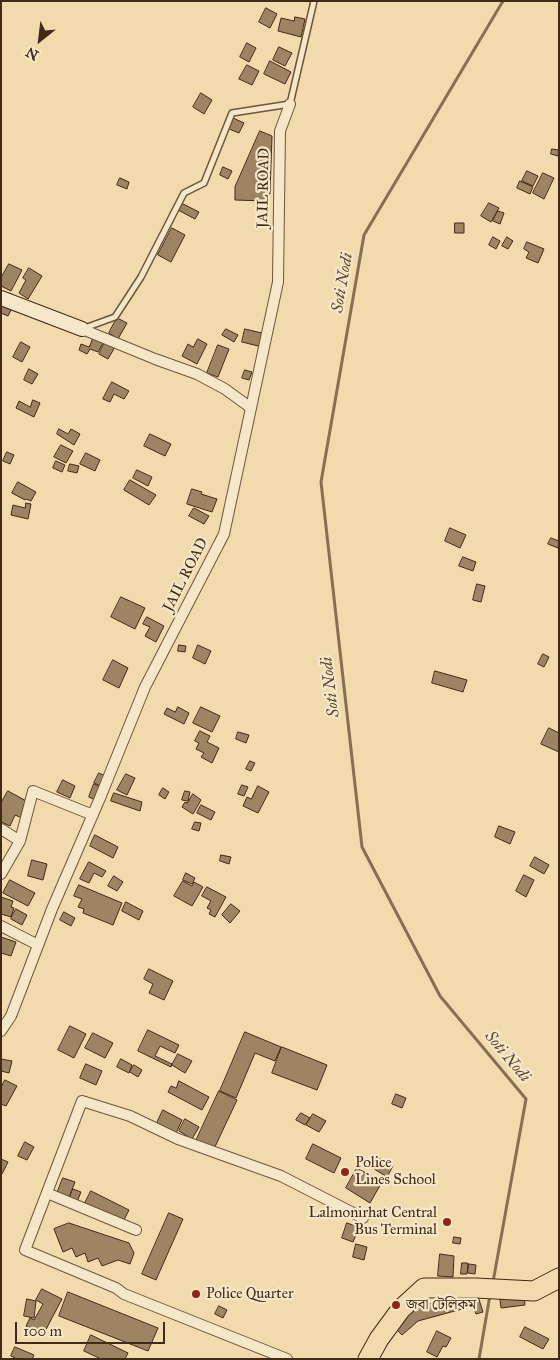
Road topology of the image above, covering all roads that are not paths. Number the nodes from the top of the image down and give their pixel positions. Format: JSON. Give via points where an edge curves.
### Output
{"nodes":[{"id":1,"x":314,"y":1,"type":"edge"},
{"id":2,"x":290,"y":104,"type":"junction"},
{"id":3,"x":1,"y":298,"type":"edge"},
{"id":4,"x":82,"y":329,"type":"junction"},
{"id":5,"x":251,"y":408,"type":"junction"},
{"id":6,"x":93,"y":815,"type":"junction"},
{"id":7,"x":1,"y":829,"type":"edge"},
{"id":8,"x":20,"y":841,"type":"junction"},
{"id":9,"x":1,"y":874,"type":"edge"},
{"id":10,"x":1,"y":926,"type":"edge"},
{"id":11,"x":38,"y":945,"type":"junction"},
{"id":12,"x":1,"y":1031,"type":"edge"},
{"id":13,"x":47,"y":1193,"type":"junction"},
{"id":14,"x":363,"y":1218,"type":"dead end"},
{"id":15,"x":136,"y":1230,"type":"dead end"},
{"id":16,"x":559,"y":1278,"type":"edge"},
{"id":17,"x":401,"y":1309,"type":"junction"},
{"id":18,"x":286,"y":1359,"type":"edge"},
{"id":19,"x":368,"y":1359,"type":"edge"},
{"id":20,"x":374,"y":1359,"type":"edge"}],
"edges":[{"from":1,"to":2,"type":"lane"},
{"from":2,"to":4,"type":"lane","via":[[232,113],[204,183],[184,194],[141,277],[115,317]]},
{"from":2,"to":5,"type":"street","name":"JAIL ROAD","via":[[280,131],[278,282]]},
{"from":3,"to":4,"type":"street"},
{"from":4,"to":5,"type":"street","via":[[197,374]]},
{"from":5,"to":6,"type":"street","name":"JAIL ROAD","via":[[224,534],[145,688]]},
{"from":6,"to":8,"type":"street","via":[[33,791]]},
{"from":6,"to":11,"type":"street","name":"JAIL ROAD"},
{"from":7,"to":8,"type":"street"},
{"from":8,"to":9,"type":"street"},
{"from":10,"to":11,"type":"street"},
{"from":11,"to":12,"type":"street","name":"JAIL ROAD","via":[[11,1016]]},
{"from":13,"to":14,"type":"street","via":[[82,1101],[130,1116],[178,1139],[281,1176]]},
{"from":13,"to":15,"type":"street"},
{"from":13,"to":18,"type":"street","via":[[25,1250]]},
{"from":16,"to":17,"type":"highway","via":[[534,1292],[424,1288]]},
{"from":17,"to":19,"type":"highway"},
{"from":17,"to":20,"type":"highway"}]}
